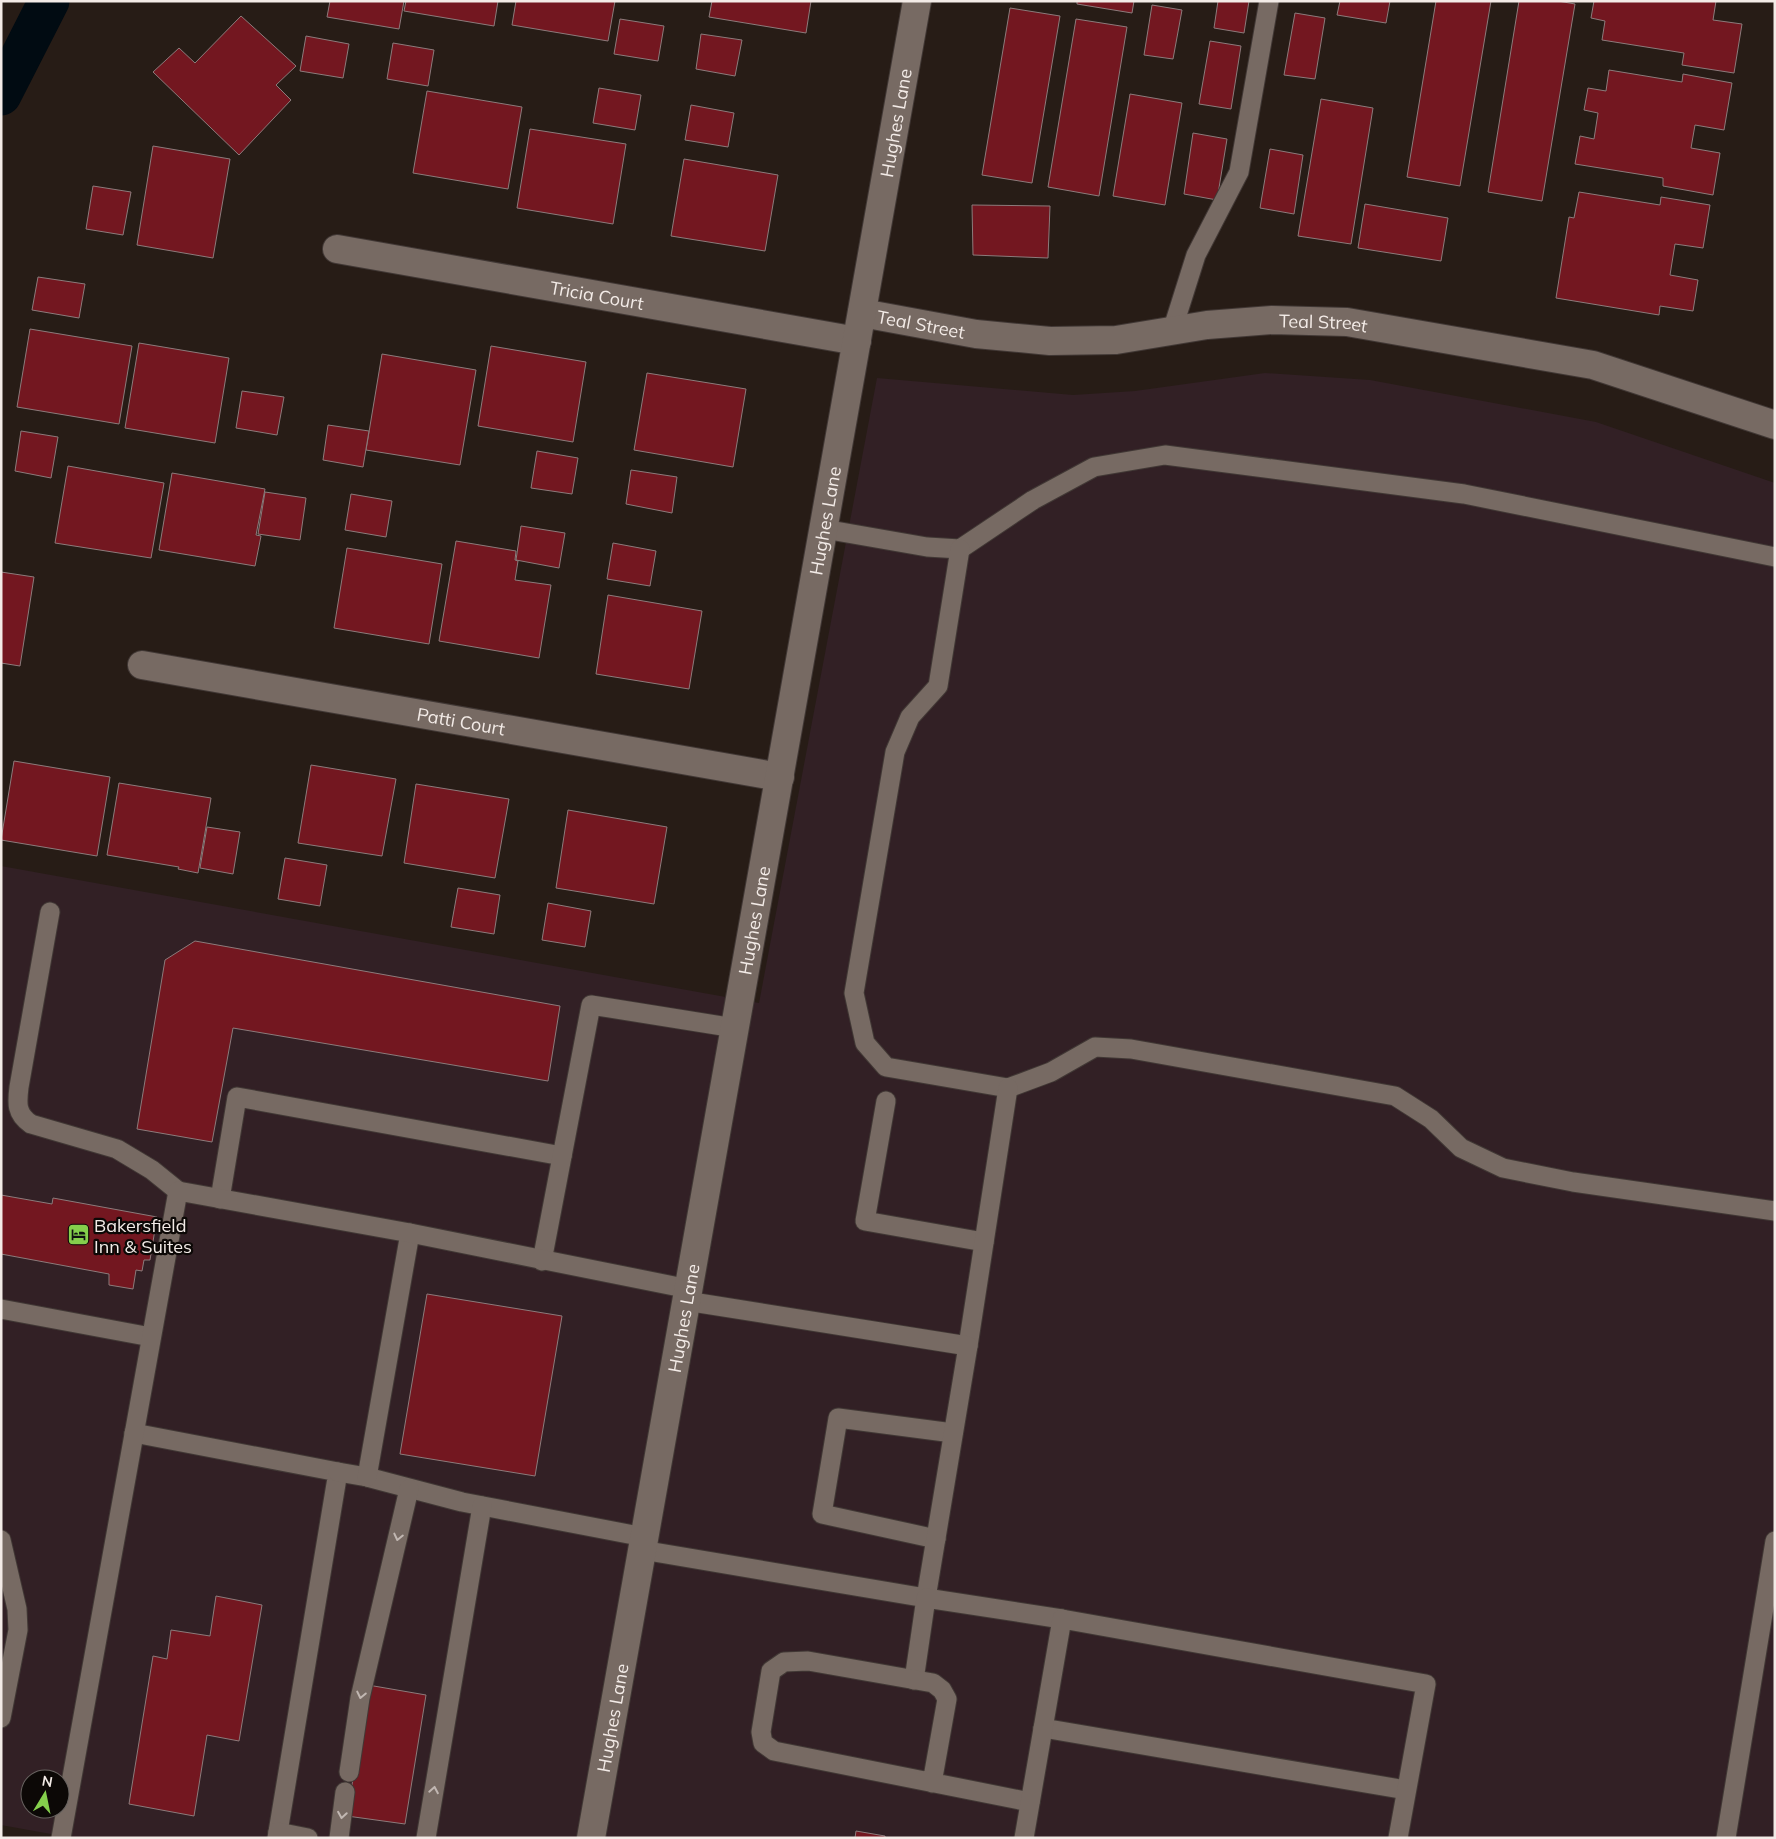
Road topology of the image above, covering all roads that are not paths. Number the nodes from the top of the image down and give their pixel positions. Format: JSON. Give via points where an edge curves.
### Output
{"nodes":[{"id":1,"x":917,"y":1,"type":"edge"},
{"id":2,"x":1269,"y":1,"type":"edge"},
{"id":3,"x":337,"y":249,"type":"dead end"},
{"id":4,"x":862,"y":313,"type":"junction"},
{"id":5,"x":1172,"y":331,"type":"junction"},
{"id":6,"x":857,"y":341,"type":"junction"},
{"id":7,"x":1774,"y":419,"type":"edge"},
{"id":8,"x":824,"y":529,"type":"junction"},
{"id":9,"x":960,"y":549,"type":"junction"},
{"id":10,"x":1775,"y":557,"type":"edge"},
{"id":11,"x":142,"y":664,"type":"dead end"},
{"id":12,"x":780,"y":777,"type":"junction"},
{"id":13,"x":50,"y":912,"type":"dead end"},
{"id":14,"x":735,"y":1028,"type":"junction"},
{"id":15,"x":1008,"y":1088,"type":"junction"},
{"id":16,"x":886,"y":1101,"type":"dead end"},
{"id":17,"x":562,"y":1156,"type":"junction"},
{"id":18,"x":178,"y":1191,"type":"junction"},
{"id":19,"x":220,"y":1199,"type":"junction"},
{"id":20,"x":1775,"y":1211,"type":"edge"},
{"id":21,"x":410,"y":1234,"type":"junction"},
{"id":22,"x":984,"y":1242,"type":"junction"},
{"id":23,"x":542,"y":1261,"type":"junction"},
{"id":24,"x":688,"y":1295,"type":"junction"},
{"id":25,"x":1,"y":1309,"type":"edge"},
{"id":26,"x":151,"y":1337,"type":"junction"},
{"id":27,"x":968,"y":1346,"type":"junction"},
{"id":28,"x":134,"y":1433,"type":"junction"},
{"id":29,"x":953,"y":1433,"type":"junction"},
{"id":30,"x":338,"y":1472,"type":"junction"},
{"id":31,"x":367,"y":1476,"type":"junction"},
{"id":32,"x":409,"y":1489,"type":"junction"},
{"id":33,"x":482,"y":1506,"type":"junction"},
{"id":34,"x":936,"y":1539,"type":"junction"},
{"id":35,"x":1,"y":1540,"type":"edge"},
{"id":36,"x":1775,"y":1541,"type":"edge"},
{"id":37,"x":643,"y":1544,"type":"junction"},
{"id":38,"x":926,"y":1598,"type":"junction"},
{"id":39,"x":1768,"y":1613,"type":"edge"},
{"id":40,"x":1062,"y":1619,"type":"junction"},
{"id":41,"x":914,"y":1680,"type":"junction"},
{"id":42,"x":1,"y":1718,"type":"edge"},
{"id":43,"x":1043,"y":1728,"type":"junction"},
{"id":44,"x":349,"y":1772,"type":"dead end"},
{"id":45,"x":932,"y":1783,"type":"junction"},
{"id":46,"x":1406,"y":1790,"type":"junction"},
{"id":47,"x":345,"y":1792,"type":"dead end"},
{"id":48,"x":1030,"y":1802,"type":"junction"},
{"id":49,"x":277,"y":1835,"type":"edge"},
{"id":50,"x":61,"y":1838,"type":"edge"},
{"id":51,"x":308,"y":1838,"type":"edge"},
{"id":52,"x":339,"y":1838,"type":"edge"},
{"id":53,"x":426,"y":1838,"type":"edge"},
{"id":54,"x":590,"y":1838,"type":"edge"},
{"id":55,"x":1024,"y":1838,"type":"edge"},
{"id":56,"x":1398,"y":1838,"type":"edge"},
{"id":57,"x":1726,"y":1838,"type":"edge"}],
"edges":[{"from":1,"to":4,"type":"street","name":"Hughes Lane"},
{"from":2,"to":5,"type":"lane","via":[[1239,172],[1196,255]]},
{"from":3,"to":6,"type":"street","name":"Tricia Court"},
{"from":4,"to":5,"type":"street","name":"Teal Street","via":[[976,334],[1050,341],[1116,340]]},
{"from":4,"to":6,"type":"street","name":"Hughes Lane"},
{"from":5,"to":7,"type":"street","name":"Teal Street","via":[[1272,320],[1346,322],[1593,365]]},
{"from":6,"to":8,"type":"street","name":"Hughes Lane"},
{"from":8,"to":9,"type":"lane","via":[[928,547]]},
{"from":8,"to":12,"type":"street","name":"Hughes Lane"},
{"from":9,"to":10,"type":"lane","via":[[1033,500],[1094,467],[1165,455],[1464,494]]},
{"from":9,"to":15,"type":"lane","via":[[938,686],[910,717],[895,752],[854,993],[866,1043],[886,1067]]},
{"from":11,"to":12,"type":"street","name":"Patti Court"},
{"from":12,"to":14,"type":"street","name":"Hughes Lane"},
{"from":13,"to":18,"type":"lane","via":[[19,1086],[17,1105],[22,1118],[31,1124],[117,1149],[152,1170]]},
{"from":14,"to":17,"type":"lane","via":[[592,1005]]},
{"from":14,"to":24,"type":"street","name":"Hughes Lane"},
{"from":15,"to":20,"type":"lane","via":[[1051,1072],[1095,1048],[1131,1049],[1395,1096],[1432,1119],[1461,1148],[1503,1168],[1573,1182]]},
{"from":15,"to":22,"type":"lane"},
{"from":16,"to":22,"type":"lane","via":[[865,1221]]},
{"from":17,"to":19,"type":"lane","via":[[237,1097]]},
{"from":17,"to":23,"type":"lane"},
{"from":18,"to":19,"type":"lane"},
{"from":18,"to":26,"type":"lane"},
{"from":19,"to":21,"type":"lane"},
{"from":21,"to":23,"type":"lane"},
{"from":21,"to":31,"type":"lane"},
{"from":22,"to":27,"type":"lane"},
{"from":23,"to":24,"type":"lane"},
{"from":24,"to":27,"type":"lane"},
{"from":24,"to":37,"type":"street","name":"Hughes Lane"},
{"from":25,"to":26,"type":"lane"},
{"from":26,"to":28,"type":"lane"},
{"from":27,"to":29,"type":"lane"},
{"from":28,"to":30,"type":"lane"},
{"from":28,"to":50,"type":"lane"},
{"from":29,"to":34,"type":"lane"},
{"from":29,"to":34,"type":"lane","via":[[838,1418],[822,1514]]},
{"from":30,"to":31,"type":"lane"},
{"from":30,"to":49,"type":"lane"},
{"from":31,"to":32,"type":"lane"},
{"from":32,"to":33,"type":"lane"},
{"from":32,"to":44,"type":"lane","one_way":true,"via":[[360,1698]]},
{"from":33,"to":37,"type":"lane"},
{"from":53,"to":33,"type":"lane","one_way":true},
{"from":34,"to":38,"type":"lane"},
{"from":35,"to":42,"type":"lane","via":[[17,1609],[18,1630]]},
{"from":36,"to":39,"type":"lane"},
{"from":37,"to":38,"type":"lane"},
{"from":37,"to":54,"type":"street","name":"Hughes Lane"},
{"from":38,"to":40,"type":"lane"},
{"from":38,"to":41,"type":"lane"},
{"from":39,"to":57,"type":"lane"},
{"from":40,"to":43,"type":"lane"},
{"from":40,"to":46,"type":"lane","via":[[1426,1684]]},
{"from":41,"to":45,"type":"lane","via":[[932,1683],[947,1698]]},
{"from":41,"to":45,"type":"lane","via":[[808,1661],[784,1662],[771,1671],[761,1732],[763,1743],[774,1751]]},
{"from":43,"to":46,"type":"lane"},
{"from":43,"to":48,"type":"lane"},
{"from":45,"to":48,"type":"lane"},
{"from":46,"to":56,"type":"lane"},
{"from":47,"to":52,"type":"lane","one_way":true},
{"from":48,"to":55,"type":"lane"},
{"from":49,"to":51,"type":"lane"}]}
